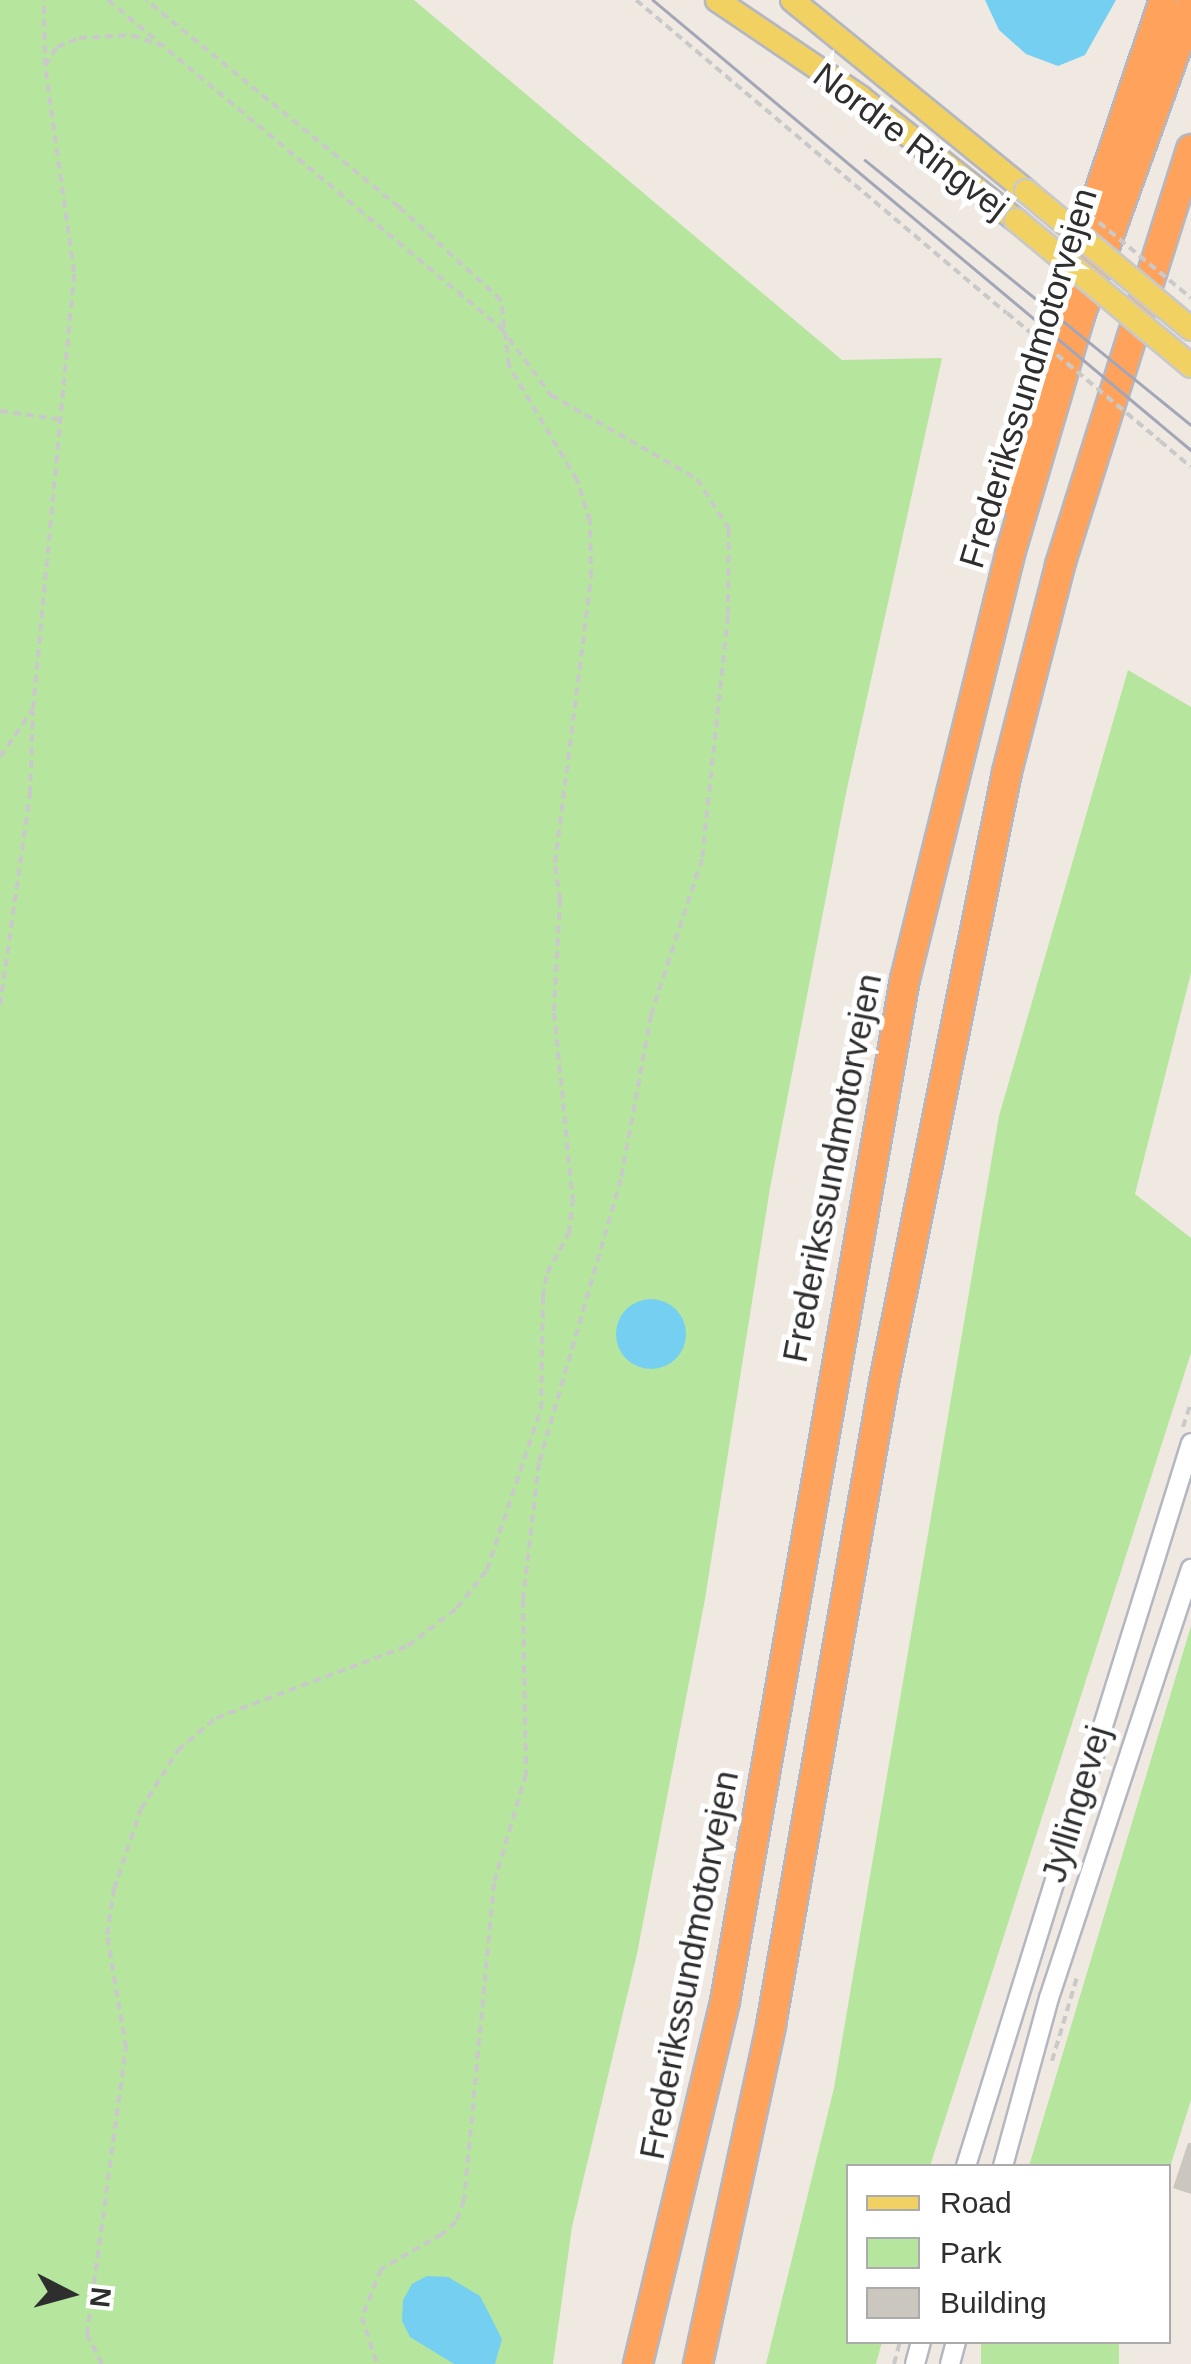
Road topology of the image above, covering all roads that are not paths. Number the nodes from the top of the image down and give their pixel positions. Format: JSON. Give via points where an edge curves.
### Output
{"nodes":[{"id":1,"x":717,"y":0,"type":"edge"},
{"id":2,"x":792,"y":0,"type":"edge"},
{"id":3,"x":1164,"y":0,"type":"edge"},
{"id":4,"x":1191,"y":8,"type":"edge"},
{"id":5,"x":1191,"y":149,"type":"edge"},
{"id":6,"x":1186,"y":171,"type":"edge"},
{"id":7,"x":1191,"y":329,"type":"edge"},
{"id":8,"x":1191,"y":366,"type":"edge"},
{"id":9,"x":1010,"y":554,"type":"junction"},
{"id":10,"x":1191,"y":1442,"type":"edge"},
{"id":11,"x":1191,"y":1569,"type":"edge"},
{"id":12,"x":967,"y":2164,"type":"edge"},
{"id":13,"x":1005,"y":2164,"type":"edge"},
{"id":14,"x":638,"y":2364,"type":"edge"},
{"id":15,"x":698,"y":2364,"type":"edge"}],
"edges":[{"from":1,"to":8,"type":"main road","name":"Nordre Ringvej","bridge":true,"via":[[860,98]]},
{"from":2,"to":7,"type":"main road","name":"Nordre Ringvej","bridge":true},
{"from":3,"to":9,"type":"highway","via":[[1029,401],[1012,490]]},
{"from":4,"to":9,"type":"highway","name":"Frederikssundmotorvejen","via":[[1080,316]]},
{"from":5,"to":6,"type":"highway"},
{"from":6,"to":15,"type":"highway","via":[[1060,565],[1003,791],[891,1344],[771,2026]]},
{"from":9,"to":14,"type":"highway","name":"Frederikssundmotorvejen","via":[[905,979],[725,2001]]},
{"from":10,"to":12,"type":"street","name":"Jyllingevej"},
{"from":11,"to":13,"type":"street","name":"Jyllingevej","via":[[1049,1998]]}]}
